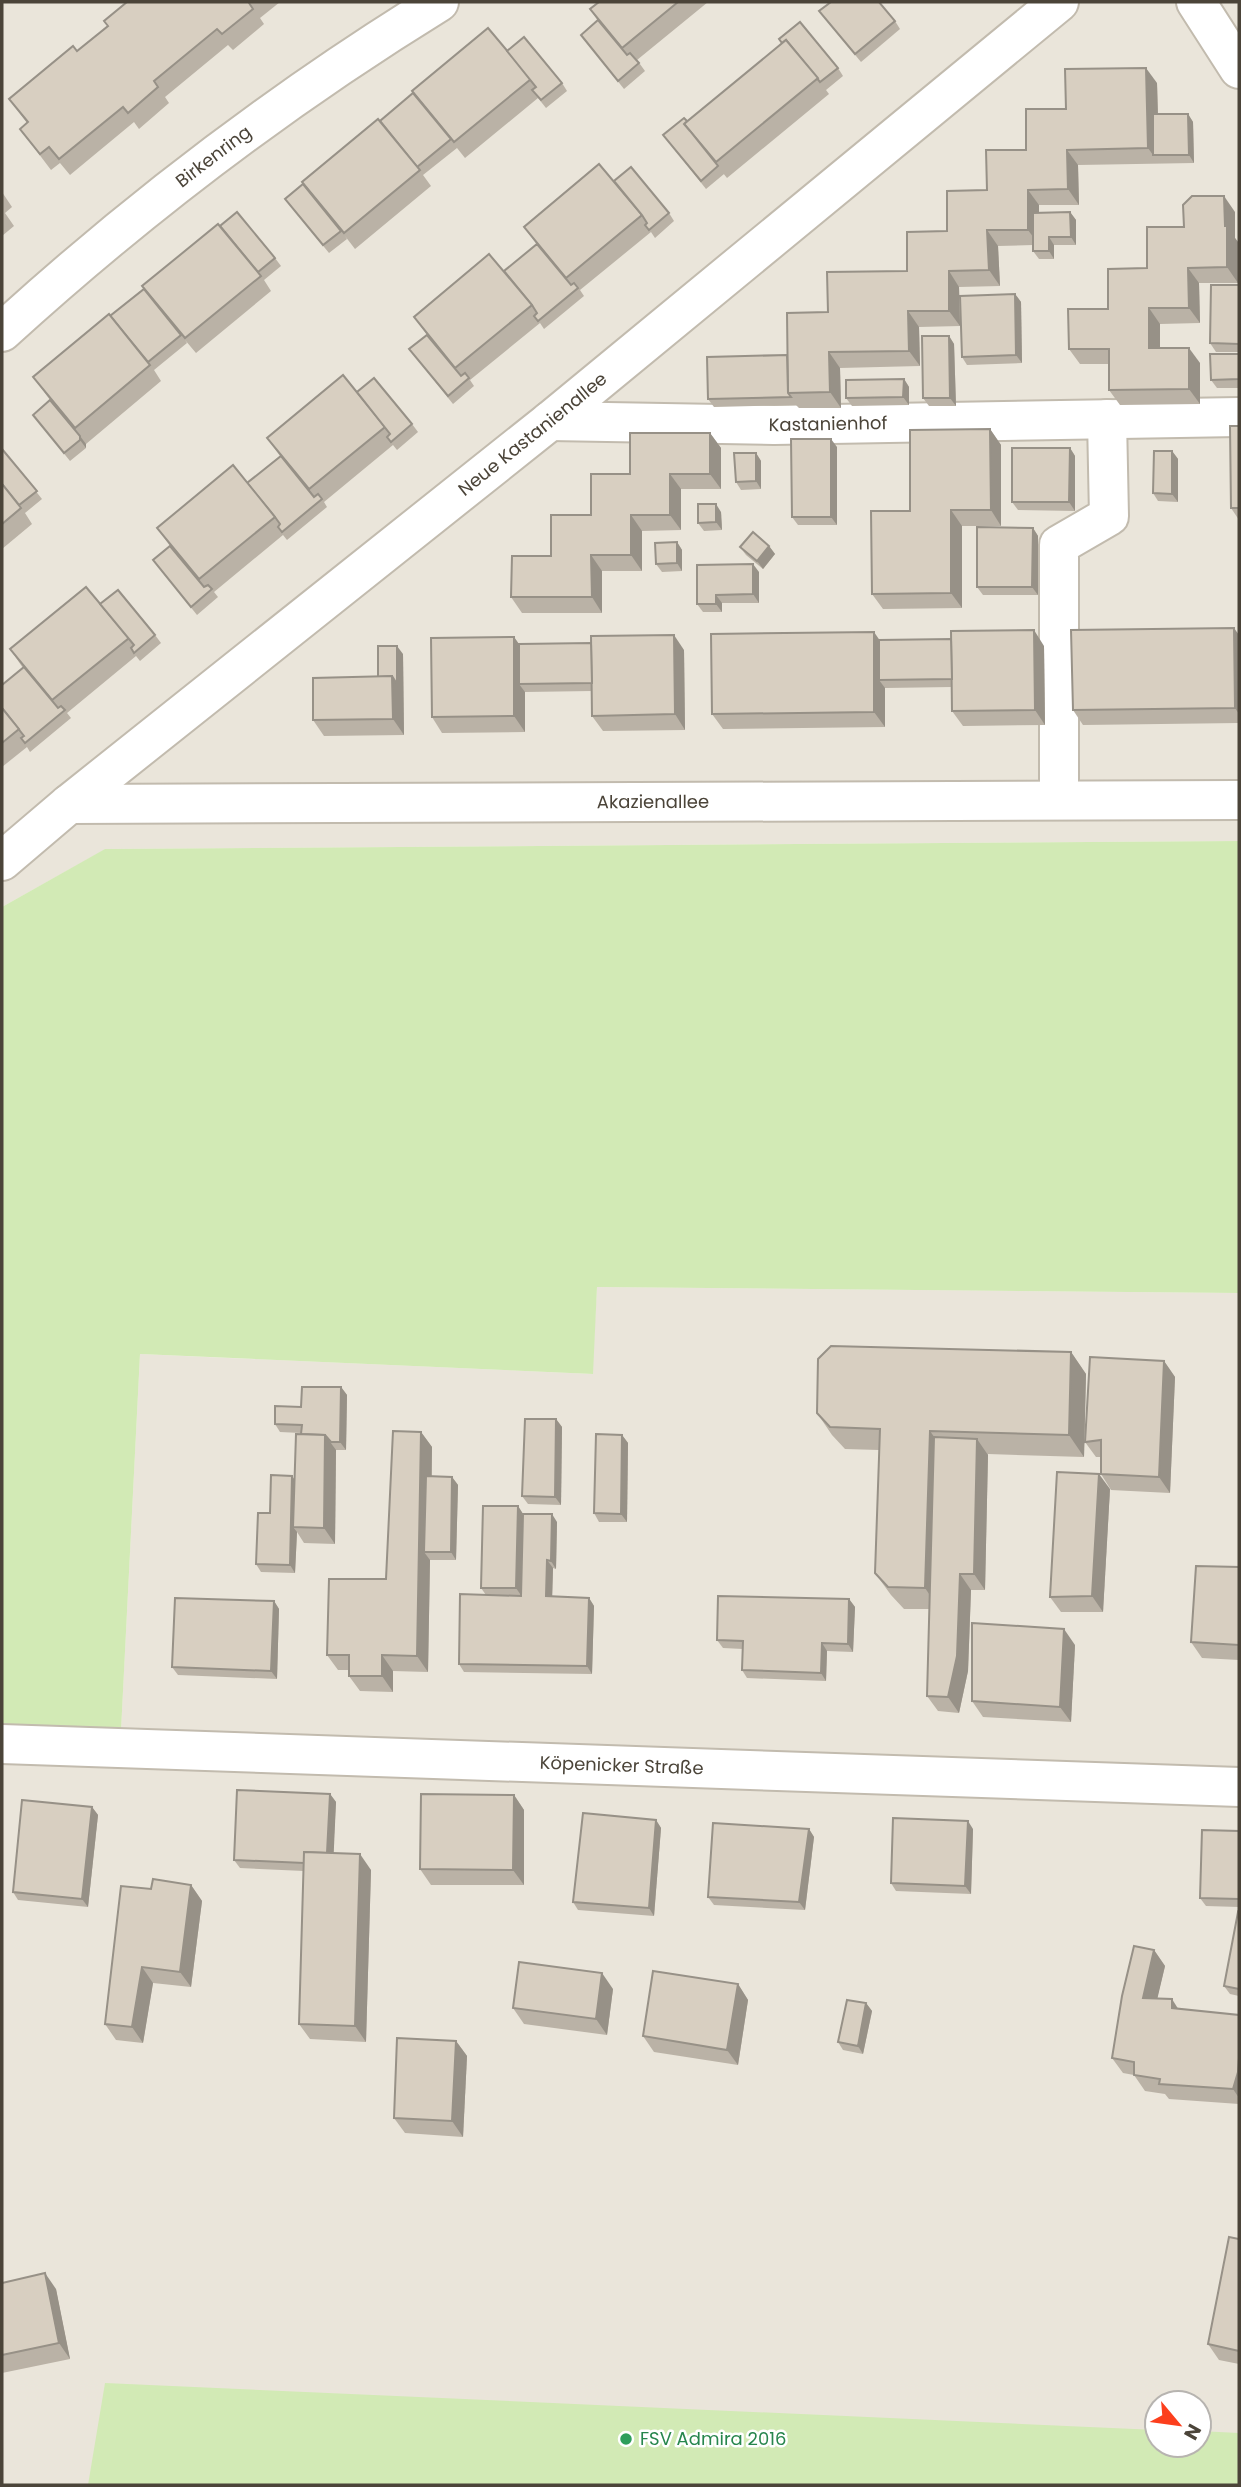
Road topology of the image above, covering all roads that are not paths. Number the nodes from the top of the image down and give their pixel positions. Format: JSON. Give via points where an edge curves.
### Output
{"nodes":[{"id":1,"x":439,"y":2,"type":"edge"},
{"id":2,"x":1059,"y":2,"type":"edge"},
{"id":3,"x":1196,"y":2,"type":"edge"},
{"id":4,"x":1239,"y":69,"type":"edge"},
{"id":5,"x":2,"y":332,"type":"edge"},
{"id":6,"x":1239,"y":417,"type":"edge"},
{"id":7,"x":1107,"y":419,"type":"junction"},
{"id":8,"x":550,"y":421,"type":"junction"},
{"id":9,"x":1059,"y":800,"type":"junction"},
{"id":10,"x":1239,"y":800,"type":"edge"},
{"id":11,"x":69,"y":804,"type":"junction"},
{"id":12,"x":2,"y":861,"type":"edge"},
{"id":13,"x":2,"y":1744,"type":"edge"},
{"id":14,"x":1239,"y":1787,"type":"edge"}],
"edges":[{"from":1,"to":5,"type":"street","name":"Birkenring","via":[[375,41],[226,146],[70,270]]},
{"from":2,"to":8,"type":"street","name":"Neue Kastanienallee"},
{"from":3,"to":4,"type":"street"},
{"from":6,"to":7,"type":"street","name":"Kastanienhof"},
{"from":7,"to":8,"type":"street","name":"Kastanienhof","via":[[774,425]]},
{"from":7,"to":9,"type":"street","via":[[1109,516],[1059,545]]},
{"from":8,"to":11,"type":"street","name":"Neue Kastanienallee"},
{"from":9,"to":10,"type":"street","name":"Akazienallee"},
{"from":9,"to":11,"type":"street","name":"Akazienallee"},
{"from":11,"to":12,"type":"street","name":"Neue Kastanienallee"},
{"from":13,"to":14,"type":"street","name":"Köpenicker Straße"}]}
